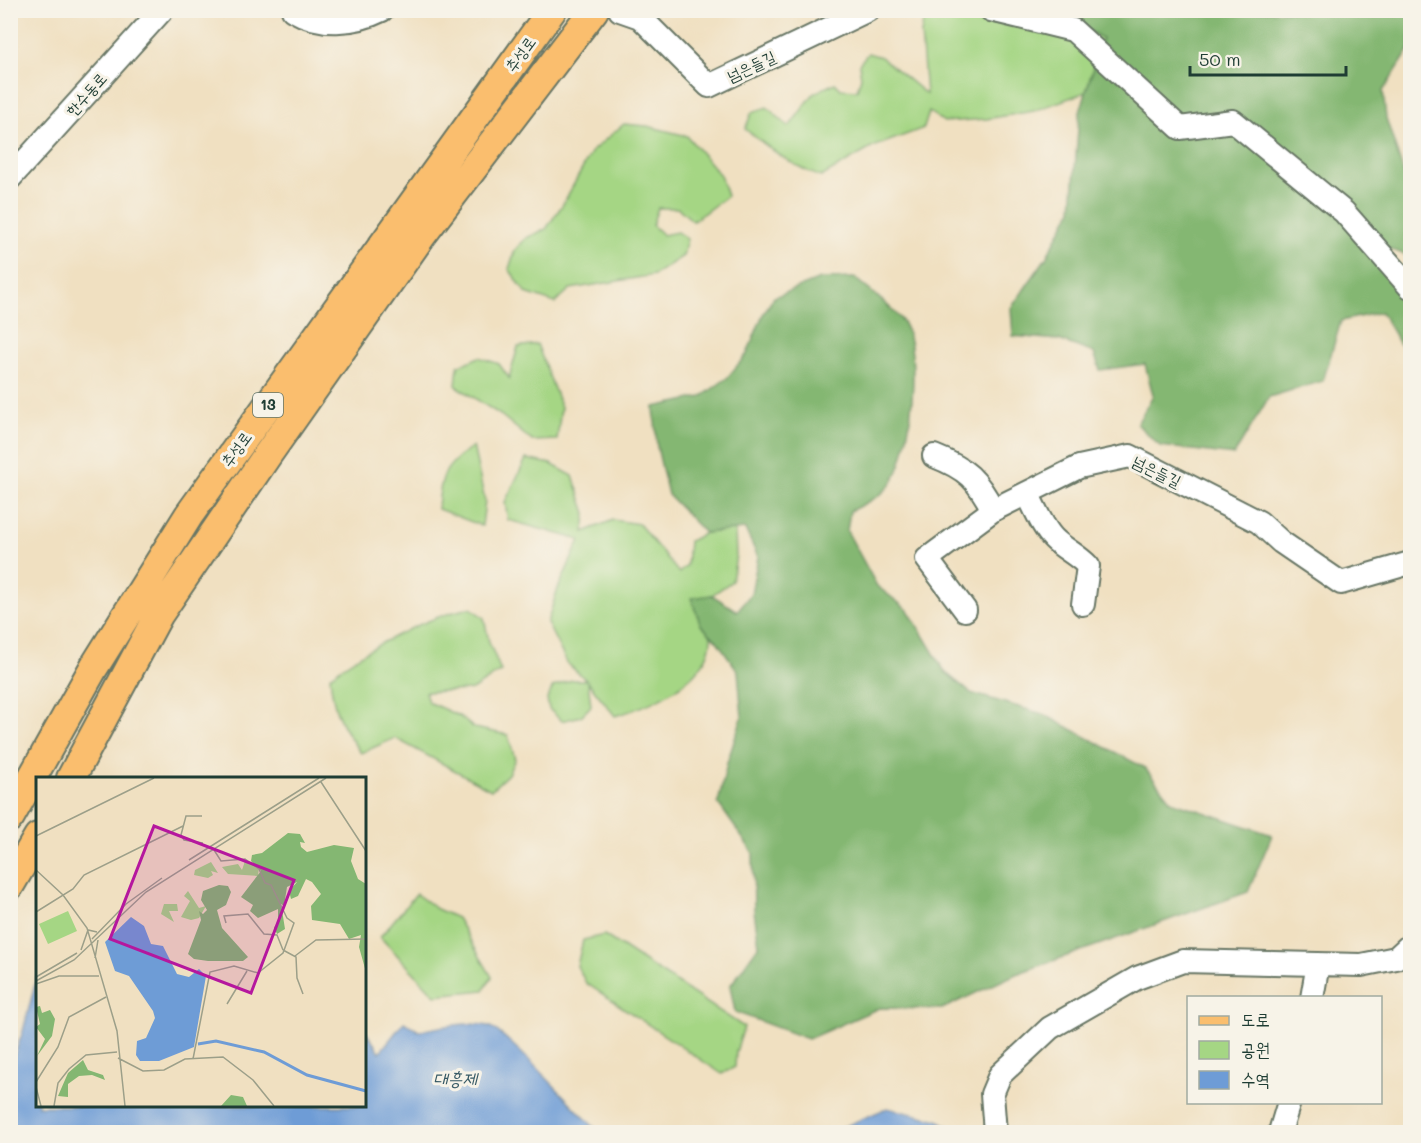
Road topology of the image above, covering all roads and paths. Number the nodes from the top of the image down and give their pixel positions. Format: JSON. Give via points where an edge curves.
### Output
{"nodes":[{"id":1,"x":162,"y":10,"type":"edge"},
{"id":2,"x":293,"y":10,"type":"edge"},
{"id":3,"x":382,"y":10,"type":"edge"},
{"id":4,"x":552,"y":10,"type":"edge"},
{"id":5,"x":594,"y":10,"type":"edge"},
{"id":6,"x":620,"y":10,"type":"edge"},
{"id":7,"x":868,"y":10,"type":"edge"},
{"id":8,"x":991,"y":10,"type":"edge"},
{"id":9,"x":10,"y":178,"type":"edge"},
{"id":10,"x":1410,"y":287,"type":"edge"},
{"id":11,"x":934,"y":456,"type":"dead end"},
{"id":12,"x":1027,"y":493,"type":"junction"},
{"id":13,"x":993,"y":510,"type":"junction"},
{"id":14,"x":1410,"y":563,"type":"edge"},
{"id":15,"x":1083,"y":604,"type":"dead end"},
{"id":16,"x":965,"y":610,"type":"dead end"},
{"id":17,"x":72,"y":777,"type":"edge"},
{"id":18,"x":25,"y":786,"type":"junction"},
{"id":19,"x":10,"y":812,"type":"edge"},
{"id":20,"x":10,"y":817,"type":"edge"},
{"id":21,"x":36,"y":840,"type":"edge"},
{"id":22,"x":15,"y":877,"type":"edge"},
{"id":23,"x":10,"y":898,"type":"edge"},
{"id":24,"x":1410,"y":945,"type":"edge"},
{"id":25,"x":1318,"y":964,"type":"junction"},
{"id":26,"x":1312,"y":996,"type":"edge"},
{"id":27,"x":1288,"y":1104,"type":"edge"},
{"id":28,"x":995,"y":1132,"type":"edge"},
{"id":29,"x":1280,"y":1132,"type":"edge"}],
"edges":[{"from":1,"to":9,"type":"street","name":"한수동로"},
{"from":2,"to":3,"type":"street","via":[[318,21],[365,18]]},
{"from":4,"to":18,"type":"main road","name":"추성로","number":"13","via":[[189,515]]},
{"from":5,"to":17,"type":"main road","name":"추성로","number":"13","via":[[422,235],[159,614]]},
{"from":6,"to":7,"type":"street","name":"넘은들길","via":[[640,17],[709,86]]},
{"from":8,"to":10,"type":"street","via":[[1073,30],[1180,128],[1233,121],[1344,212]]},
{"from":11,"to":13,"type":"street","via":[[978,481]]},
{"from":12,"to":13,"type":"street","name":"넘은들길"},
{"from":12,"to":14,"type":"street","name":"넘은들길","via":[[1079,467],[1130,456],[1259,522],[1341,583]]},
{"from":12,"to":15,"type":"street","via":[[1055,541],[1076,553],[1088,566]]},
{"from":13,"to":16,"type":"street","name":"넘은들길","via":[[927,559]]},
{"from":18,"to":19,"type":"main road"},
{"from":18,"to":20,"type":"main road","name":"추성로","number":"13"},
{"from":21,"to":22,"type":"main road"},
{"from":22,"to":23,"type":"main road"},
{"from":24,"to":25,"type":"street","via":[[1396,958],[1361,964]]},
{"from":25,"to":26,"type":"street"},
{"from":25,"to":28,"type":"street","via":[[1183,961],[1137,978],[1050,1028],[1000,1075],[992,1094]]},
{"from":27,"to":29,"type":"street"}]}
